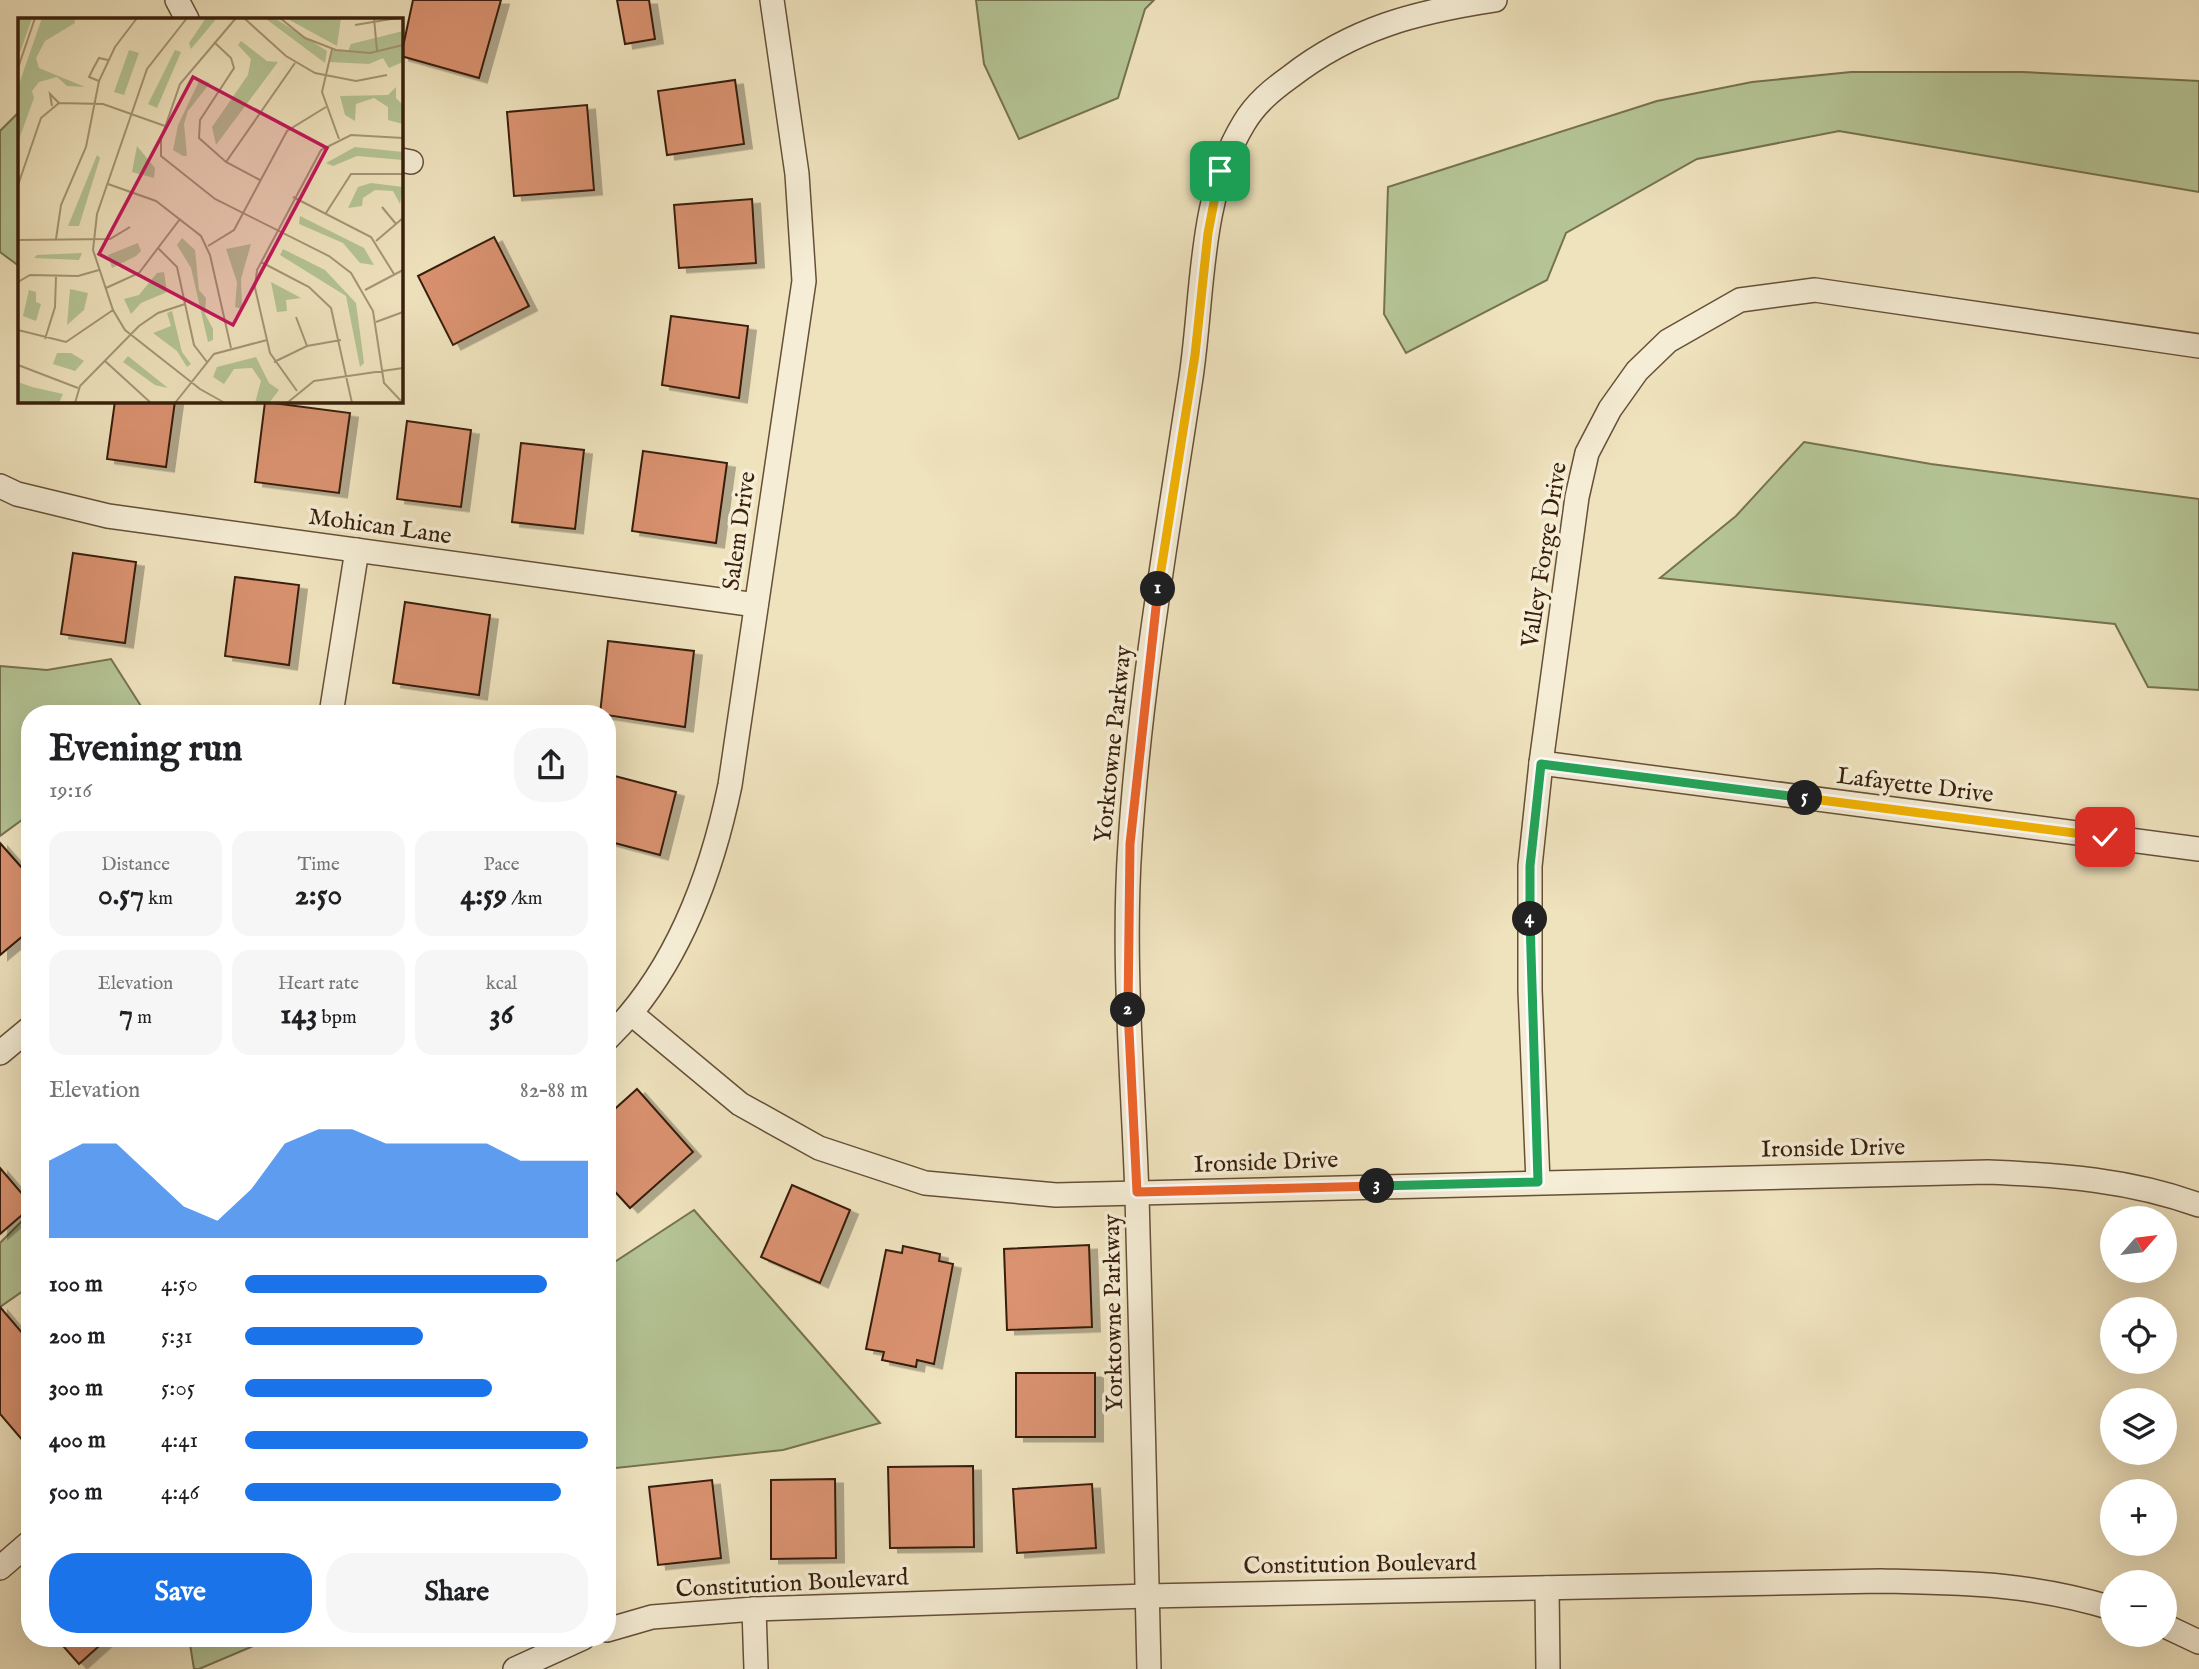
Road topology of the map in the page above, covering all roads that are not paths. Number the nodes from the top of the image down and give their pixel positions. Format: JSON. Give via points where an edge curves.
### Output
{"nodes":[{"id":1,"x":177,"y":0,"type":"edge"},
{"id":2,"x":772,"y":0,"type":"edge"},
{"id":3,"x":1495,"y":0,"type":"edge"},
{"id":4,"x":186,"y":18,"type":"edge"},
{"id":5,"x":2199,"y":346,"type":"edge"},
{"id":6,"x":0,"y":486,"type":"edge"},
{"id":7,"x":357,"y":550,"type":"junction"},
{"id":8,"x":756,"y":605,"type":"junction"},
{"id":9,"x":332,"y":705,"type":"edge"},
{"id":10,"x":1541,"y":764,"type":"junction"},
{"id":11,"x":2199,"y":849,"type":"edge"},
{"id":12,"x":633,"y":1015,"type":"junction"},
{"id":13,"x":616,"y":1031,"type":"edge"},
{"id":14,"x":21,"y":1036,"type":"edge"},
{"id":15,"x":0,"y":1053,"type":"edge"},
{"id":16,"x":1538,"y":1182,"type":"junction"},
{"id":17,"x":1137,"y":1192,"type":"junction"},
{"id":18,"x":2199,"y":1205,"type":"edge"},
{"id":19,"x":21,"y":1550,"type":"edge"},
{"id":20,"x":0,"y":1568,"type":"edge"},
{"id":21,"x":1547,"y":1588,"type":"junction"},
{"id":22,"x":1147,"y":1596,"type":"junction"},
{"id":23,"x":2100,"y":1604,"type":"edge"},
{"id":24,"x":754,"y":1609,"type":"junction"},
{"id":25,"x":616,"y":1628,"type":"edge"},
{"id":26,"x":2177,"y":1632,"type":"edge"},
{"id":27,"x":2199,"y":1642,"type":"edge"},
{"id":28,"x":564,"y":1647,"type":"edge"},
{"id":29,"x":516,"y":1669,"type":"edge"},
{"id":30,"x":756,"y":1669,"type":"edge"},
{"id":31,"x":1149,"y":1669,"type":"edge"},
{"id":32,"x":1548,"y":1669,"type":"edge"}],
"edges":[{"from":1,"to":4,"type":"street"},
{"from":2,"to":8,"type":"street","name":"Salem Drive","via":[[797,174],[804,281]]},
{"from":3,"to":17,"type":"street","name":"Yorktowne Parkway","via":[[1432,10],[1356,34],[1321,52],[1263,97],[1244,122],[1220,171],[1152,628],[1130,844],[1126,977]]},
{"from":5,"to":10,"type":"street","name":"Valley Forge Drive","via":[[1815,290],[1740,300],[1706,316],[1668,341],[1637,372],[1610,409],[1587,453]]},
{"from":6,"to":7,"type":"street","name":"Mohican Lane","via":[[108,516]]},
{"from":7,"to":8,"type":"street","name":"Mohican Lane"},
{"from":7,"to":9,"type":"street"},
{"from":8,"to":12,"type":"street","name":"Salem Drive","via":[[718,844],[671,955]]},
{"from":10,"to":11,"type":"street","name":"Lafayette Drive"},
{"from":10,"to":16,"type":"street","name":"Valley Forge Drive","via":[[1530,866]]},
{"from":12,"to":13,"type":"street","name":"Salem Drive"},
{"from":12,"to":17,"type":"street","name":"Ironside Drive","via":[[740,1104],[819,1149],[925,1183],[1056,1195]]},
{"from":14,"to":15,"type":"street"},
{"from":16,"to":17,"type":"street","name":"Ironside Drive"},
{"from":16,"to":18,"type":"street","name":"Ironside Drive","via":[[1988,1172],[2081,1176],[2157,1190]]},
{"from":17,"to":22,"type":"street","name":"Yorktowne Parkway"},
{"from":19,"to":20,"type":"street"},
{"from":21,"to":22,"type":"street","name":"Constitution Boulevard"},
{"from":21,"to":23,"type":"street","name":"Constitution Boulevard","via":[[1996,1583],[2061,1592]]},
{"from":21,"to":32,"type":"street"},
{"from":22,"to":24,"type":"street","name":"Constitution Boulevard"},
{"from":22,"to":31,"type":"street","name":"Yorktowne Parkway"},
{"from":24,"to":25,"type":"street","name":"Constitution Boulevard","via":[[652,1618]]},
{"from":24,"to":30,"type":"street"},
{"from":26,"to":27,"type":"street"},
{"from":28,"to":29,"type":"street"}]}
